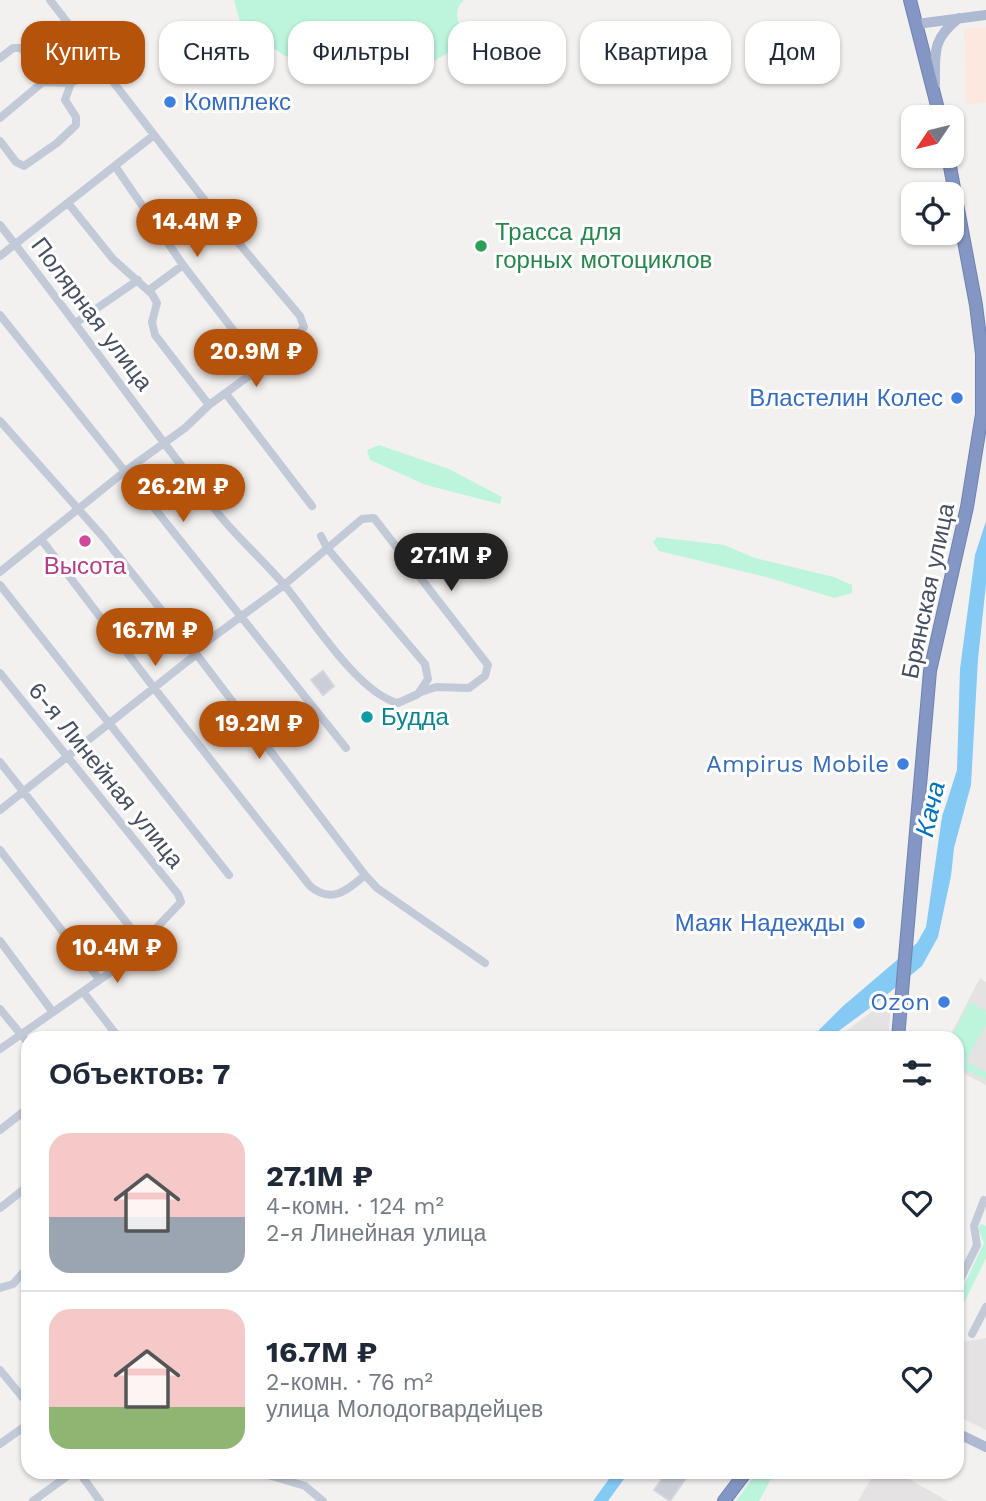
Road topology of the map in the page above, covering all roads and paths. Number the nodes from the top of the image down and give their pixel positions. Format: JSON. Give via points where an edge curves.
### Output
{"nodes":[{"id":1,"x":50,"y":0,"type":"edge"},
{"id":2,"x":910,"y":0,"type":"edge"},
{"id":3,"x":986,"y":15,"type":"edge"},
{"id":4,"x":959,"y":18,"type":"junction"},
{"id":5,"x":66,"y":21,"type":"edge"},
{"id":6,"x":917,"y":23,"type":"junction"},
{"id":7,"x":21,"y":48,"type":"edge"},
{"id":8,"x":0,"y":58,"type":"edge"},
{"id":9,"x":44,"y":84,"type":"edge"},
{"id":10,"x":71,"y":84,"type":"edge"},
{"id":11,"x":114,"y":84,"type":"edge"},
{"id":12,"x":934,"y":90,"type":"junction"},
{"id":13,"x":937,"y":105,"type":"edge"},
{"id":14,"x":0,"y":118,"type":"edge"},
{"id":15,"x":154,"y":135,"type":"junction"},
{"id":16,"x":0,"y":141,"type":"edge"},
{"id":17,"x":114,"y":166,"type":"junction"},
{"id":18,"x":950,"y":168,"type":"edge"},
{"id":19,"x":68,"y":203,"type":"junction"},
{"id":20,"x":0,"y":225,"type":"edge"},
{"id":21,"x":15,"y":244,"type":"junction"},
{"id":22,"x":0,"y":256,"type":"edge"},
{"id":23,"x":183,"y":265,"type":"junction"},
{"id":24,"x":138,"y":280,"type":"junction"},
{"id":25,"x":149,"y":290,"type":"junction"},
{"id":26,"x":0,"y":316,"type":"edge"},
{"id":27,"x":76,"y":322,"type":"junction"},
{"id":28,"x":261,"y":366,"type":"junction"},
{"id":29,"x":227,"y":395,"type":"junction"},
{"id":30,"x":209,"y":405,"type":"junction"},
{"id":31,"x":0,"y":421,"type":"edge"},
{"id":32,"x":164,"y":444,"type":"junction"},
{"id":33,"x":124,"y":472,"type":"junction"},
{"id":34,"x":312,"y":506,"type":"dead end"},
{"id":35,"x":79,"y":509,"type":"junction"},
{"id":36,"x":321,"y":536,"type":"dead end"},
{"id":37,"x":41,"y":539,"type":"junction"},
{"id":38,"x":327,"y":548,"type":"junction"},
{"id":39,"x":0,"y":572,"type":"edge"},
{"id":40,"x":0,"y":585,"type":"edge"},
{"id":41,"x":284,"y":585,"type":"junction"},
{"id":42,"x":240,"y":618,"type":"junction"},
{"id":43,"x":194,"y":651,"type":"junction"},
{"id":44,"x":0,"y":673,"type":"edge"},
{"id":45,"x":154,"y":688,"type":"junction"},
{"id":46,"x":418,"y":694,"type":"junction"},
{"id":47,"x":108,"y":723,"type":"junction"},
{"id":48,"x":346,"y":748,"type":"dead end"},
{"id":49,"x":66,"y":757,"type":"junction"},
{"id":50,"x":0,"y":762,"type":"edge"},
{"id":51,"x":24,"y":791,"type":"junction"},
{"id":52,"x":0,"y":810,"type":"edge"},
{"id":53,"x":0,"y":850,"type":"edge"},
{"id":54,"x":229,"y":875,"type":"dead end"},
{"id":55,"x":365,"y":875,"type":"junction"},
{"id":56,"x":0,"y":941,"type":"edge"},
{"id":57,"x":135,"y":948,"type":"junction"},
{"id":58,"x":485,"y":963,"type":"dead end"},
{"id":59,"x":99,"y":979,"type":"junction"},
{"id":60,"x":84,"y":993,"type":"junction"},
{"id":61,"x":0,"y":1009,"type":"edge"},
{"id":62,"x":52,"y":1012,"type":"junction"},
{"id":63,"x":24,"y":1031,"type":"edge"},
{"id":64,"x":114,"y":1031,"type":"edge"},
{"id":65,"x":899,"y":1031,"type":"edge"},
{"id":66,"x":20,"y":1034,"type":"joint"},
{"id":67,"x":0,"y":1049,"type":"edge"},
{"id":68,"x":21,"y":1114,"type":"edge"},
{"id":69,"x":0,"y":1130,"type":"edge"},
{"id":70,"x":21,"y":1192,"type":"edge"},
{"id":71,"x":985,"y":1201,"type":"edge"},
{"id":72,"x":0,"y":1208,"type":"edge"},
{"id":73,"x":964,"y":1271,"type":"edge"},
{"id":74,"x":21,"y":1275,"type":"edge"},
{"id":75,"x":0,"y":1288,"type":"edge"},
{"id":76,"x":986,"y":1307,"type":"edge"},
{"id":77,"x":972,"y":1335,"type":"dead end"},
{"id":78,"x":0,"y":1370,"type":"edge"},
{"id":79,"x":21,"y":1396,"type":"edge"},
{"id":80,"x":21,"y":1428,"type":"edge"},
{"id":81,"x":964,"y":1436,"type":"edge"},
{"id":82,"x":0,"y":1444,"type":"edge"},
{"id":83,"x":986,"y":1447,"type":"edge"},
{"id":84,"x":63,"y":1479,"type":"edge"},
{"id":85,"x":84,"y":1479,"type":"edge"},
{"id":86,"x":282,"y":1479,"type":"edge"},
{"id":87,"x":741,"y":1479,"type":"edge"},
{"id":88,"x":33,"y":1501,"type":"edge"},
{"id":89,"x":100,"y":1501,"type":"edge"},
{"id":90,"x":323,"y":1501,"type":"edge"},
{"id":91,"x":724,"y":1501,"type":"edge"}],
"edges":[{"from":1,"to":5,"type":"street"},
{"from":2,"to":6,"type":"highway"},
{"from":3,"to":4,"type":"main road"},
{"from":4,"to":6,"type":"main road"},
{"from":4,"to":12,"type":"main road","via":[[947,27],[935,49]]},
{"from":6,"to":12,"type":"highway"},
{"from":7,"to":8,"type":"street"},
{"from":9,"to":14,"type":"street"},
{"from":10,"to":16,"type":"street","via":[[65,100],[76,125],[57,143],[24,166]]},
{"from":11,"to":15,"type":"street"},
{"from":12,"to":13,"type":"highway"},
{"from":15,"to":17,"type":"street"},
{"from":15,"to":28,"type":"street","via":[[300,316],[301,333]]},
{"from":17,"to":19,"type":"street"},
{"from":17,"to":23,"type":"street"},
{"from":18,"to":65,"type":"highway","name":"Брянская улица","via":[[976,305],[983,400],[967,508],[930,671]]},
{"from":19,"to":21,"type":"street"},
{"from":19,"to":24,"type":"street","via":[[113,259]]},
{"from":20,"to":21,"type":"street","name":"Полярная улица"},
{"from":21,"to":22,"type":"street"},
{"from":21,"to":27,"type":"street","name":"Полярная улица"},
{"from":23,"to":25,"type":"street"},
{"from":23,"to":28,"type":"street"},
{"from":24,"to":25,"type":"street"},
{"from":24,"to":27,"type":"street"},
{"from":25,"to":30,"type":"street","via":[[157,303],[152,322],[155,335]]},
{"from":26,"to":33,"type":"street"},
{"from":27,"to":32,"type":"street","name":"Полярная улица"},
{"from":28,"to":29,"type":"street"},
{"from":29,"to":30,"type":"street"},
{"from":29,"to":34,"type":"street"},
{"from":30,"to":32,"type":"street"},
{"from":31,"to":35,"type":"street"},
{"from":32,"to":33,"type":"street"},
{"from":32,"to":41,"type":"street","name":"Полярная улица","via":[[224,520]]},
{"from":33,"to":35,"type":"street"},
{"from":33,"to":42,"type":"street"},
{"from":35,"to":37,"type":"street"},
{"from":35,"to":43,"type":"street"},
{"from":36,"to":38,"type":"street"},
{"from":37,"to":39,"type":"street"},
{"from":37,"to":45,"type":"street"},
{"from":38,"to":41,"type":"street"},
{"from":38,"to":46,"type":"street","via":[[422,659],[428,674]]},
{"from":38,"to":46,"type":"street","via":[[358,520],[374,519],[488,664],[485,676],[470,688],[436,687]]},
{"from":40,"to":47,"type":"street"},
{"from":41,"to":42,"type":"street"},
{"from":41,"to":46,"type":"street","name":"Полярная улица","via":[[365,686],[398,703]]},
{"from":42,"to":43,"type":"street"},
{"from":42,"to":48,"type":"street"},
{"from":43,"to":45,"type":"street","via":[[194,656]]},
{"from":43,"to":55,"type":"street"},
{"from":44,"to":49,"type":"street","name":"6-я Линейная улица"},
{"from":45,"to":47,"type":"street"},
{"from":45,"to":55,"type":"street","via":[[310,886],[336,895]]},
{"from":47,"to":49,"type":"street"},
{"from":47,"to":54,"type":"street"},
{"from":49,"to":51,"type":"street"},
{"from":49,"to":57,"type":"street","name":"6-я Линейная улица","via":[[181,902]]},
{"from":50,"to":51,"type":"street"},
{"from":51,"to":52,"type":"street"},
{"from":51,"to":57,"type":"street","via":[[134,932]]},
{"from":53,"to":59,"type":"street"},
{"from":55,"to":58,"type":"street"},
{"from":56,"to":62,"type":"street"},
{"from":57,"to":59,"type":"street","via":[[121,965]]},
{"from":59,"to":60,"type":"street"},
{"from":60,"to":62,"type":"street"},
{"from":60,"to":64,"type":"street"},
{"from":61,"to":66,"type":"street"},
{"from":62,"to":63,"type":"street"},
{"from":66,"to":67,"type":"street"},
{"from":68,"to":69,"type":"street"},
{"from":70,"to":72,"type":"street"},
{"from":71,"to":73,"type":"street","via":[[974,1226],[976,1245]]},
{"from":74,"to":75,"type":"street"},
{"from":76,"to":77,"type":"street"},
{"from":78,"to":79,"type":"street"},
{"from":80,"to":82,"type":"street"},
{"from":81,"to":83,"type":"main road"},
{"from":84,"to":88,"type":"street"},
{"from":85,"to":89,"type":"street"},
{"from":86,"to":90,"type":"street","via":[[305,1486]]},
{"from":87,"to":91,"type":"highway"}]}
